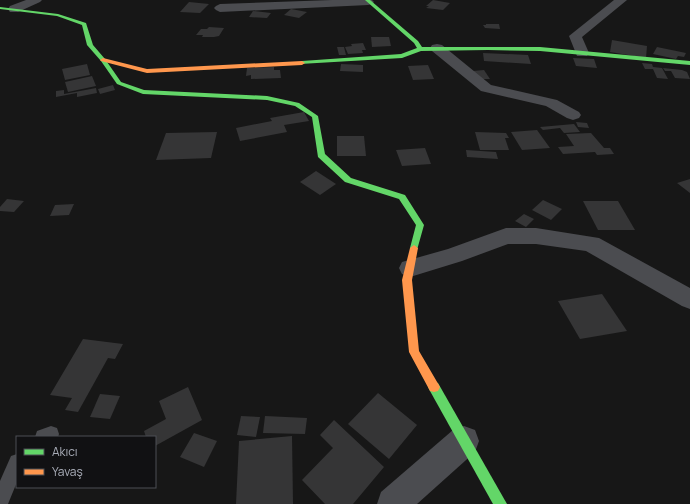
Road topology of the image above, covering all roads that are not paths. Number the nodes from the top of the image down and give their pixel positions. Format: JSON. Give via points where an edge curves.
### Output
{"nodes":[{"id":1,"x":36,"y":0,"type":"edge"},
{"id":2,"x":621,"y":0,"type":"edge"},
{"id":3,"x":368,"y":1,"type":"edge"},
{"id":4,"x":0,"y":8,"type":"edge"},
{"id":5,"x":220,"y":8,"type":"dead end"},
{"id":6,"x":14,"y":9,"type":"junction"},
{"id":7,"x":437,"y":48,"type":"junction"},
{"id":8,"x":420,"y":49,"type":"junction"},
{"id":9,"x":582,"y":53,"type":"junction"},
{"id":10,"x":103,"y":60,"type":"junction"},
{"id":11,"x":690,"y":62,"type":"edge"},
{"id":12,"x":573,"y":115,"type":"dead end"},
{"id":13,"x":410,"y":268,"type":"junction"},
{"id":14,"x":690,"y":299,"type":"edge"},
{"id":15,"x":464,"y":441,"type":"junction"},
{"id":16,"x":16,"y":464,"type":"edge"},
{"id":17,"x":0,"y":501,"type":"edge"},
{"id":18,"x":393,"y":504,"type":"edge"},
{"id":19,"x":500,"y":504,"type":"edge"}],
"edges":[{"from":1,"to":6,"type":"street"},
{"from":2,"to":9,"type":"street","via":[[575,36]]},
{"from":3,"to":5,"type":"street"},
{"from":3,"to":8,"type":"street","via":[[416,42]]},
{"from":4,"to":6,"type":"street"},
{"from":6,"to":10,"type":"street","via":[[58,15],[84,24],[90,45]]},
{"from":7,"to":8,"type":"street"},
{"from":7,"to":9,"type":"street","via":[[557,50]]},
{"from":7,"to":12,"type":"street","via":[[486,88],[551,103]]},
{"from":8,"to":10,"type":"street","via":[[402,56],[382,58],[147,71]]},
{"from":9,"to":11,"type":"street"},
{"from":10,"to":13,"type":"street","via":[[119,83],[143,92],[267,98],[297,104],[315,116],[321,155],[348,180],[402,197],[420,225]]},
{"from":13,"to":14,"type":"street","via":[[506,236],[536,236],[591,244]]},
{"from":13,"to":15,"type":"street","via":[[407,280],[414,352]]},
{"from":15,"to":18,"type":"street"},
{"from":15,"to":19,"type":"street"},
{"from":16,"to":17,"type":"lane"}]}
